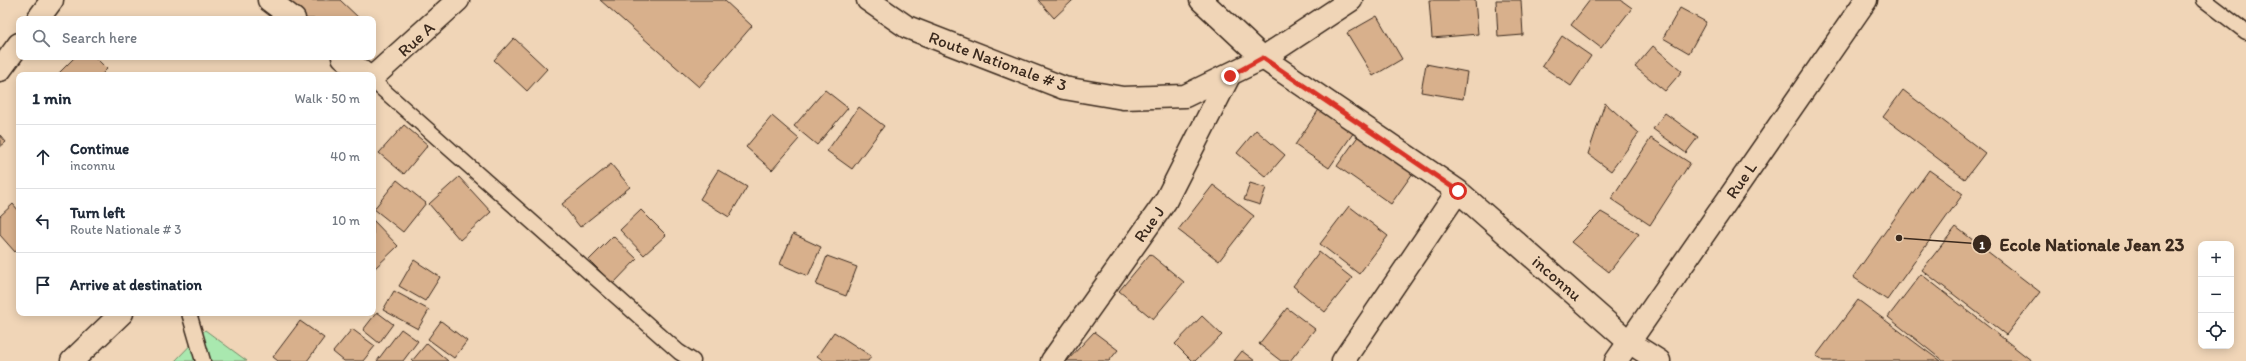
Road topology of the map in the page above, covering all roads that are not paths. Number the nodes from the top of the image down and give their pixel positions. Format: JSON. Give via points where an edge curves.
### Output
{"nodes":[{"id":1,"x":52,"y":0,"type":"edge"},
{"id":2,"x":269,"y":0,"type":"edge"},
{"id":3,"x":458,"y":0,"type":"edge"},
{"id":4,"x":868,"y":0,"type":"edge"},
{"id":5,"x":1201,"y":0,"type":"edge"},
{"id":6,"x":1351,"y":0,"type":"edge"},
{"id":7,"x":1866,"y":0,"type":"edge"},
{"id":8,"x":2204,"y":0,"type":"edge"},
{"id":9,"x":40,"y":16,"type":"edge"},
{"id":10,"x":290,"y":16,"type":"edge"},
{"id":11,"x":2246,"y":32,"type":"edge"},
{"id":12,"x":16,"y":48,"type":"edge"},
{"id":13,"x":1263,"y":58,"type":"junction"},
{"id":14,"x":347,"y":60,"type":"edge"},
{"id":15,"x":0,"y":70,"type":"edge"},
{"id":16,"x":362,"y":72,"type":"edge"},
{"id":17,"x":376,"y":74,"type":"edge"},
{"id":18,"x":1230,"y":76,"type":"junction"},
{"id":19,"x":376,"y":84,"type":"edge"},
{"id":20,"x":1458,"y":191,"type":"junction"},
{"id":21,"x":119,"y":316,"type":"edge"},
{"id":22,"x":190,"y":316,"type":"edge"},
{"id":23,"x":1629,"y":342,"type":"junction"},
{"id":24,"x":72,"y":361,"type":"edge"},
{"id":25,"x":203,"y":361,"type":"edge"},
{"id":26,"x":693,"y":361,"type":"edge"},
{"id":27,"x":1052,"y":361,"type":"edge"},
{"id":28,"x":1343,"y":361,"type":"edge"},
{"id":29,"x":1616,"y":361,"type":"edge"},
{"id":30,"x":1659,"y":361,"type":"edge"}],
"edges":[{"from":1,"to":9,"type":"street"},
{"from":2,"to":10,"type":"street"},
{"from":3,"to":17,"type":"street","name":"Rue A"},
{"from":4,"to":18,"type":"street","name":"Route Nationale # 3","via":[[907,27],[1064,88],[1123,98],[1185,96]]},
{"from":5,"to":13,"type":"street","name":"inconnu"},
{"from":6,"to":13,"type":"street","name":"Route Nationale # 3"},
{"from":7,"to":23,"type":"street","name":"Rue L"},
{"from":8,"to":11,"type":"lane"},
{"from":12,"to":15,"type":"street"},
{"from":13,"to":18,"type":"street","name":"Route Nationale # 3"},
{"from":13,"to":20,"type":"street","name":"inconnu"},
{"from":14,"to":16,"type":"street"},
{"from":18,"to":27,"type":"street","name":"Rue J","via":[[1165,202]]},
{"from":19,"to":26,"type":"lane","via":[[679,352]]},
{"from":20,"to":23,"type":"street","name":"inconnu"},
{"from":20,"to":28,"type":"street"},
{"from":21,"to":24,"type":"street"},
{"from":22,"to":25,"type":"lane"},
{"from":23,"to":29,"type":"street","name":"Rue L"},
{"from":23,"to":30,"type":"street","name":"inconnu"}]}
